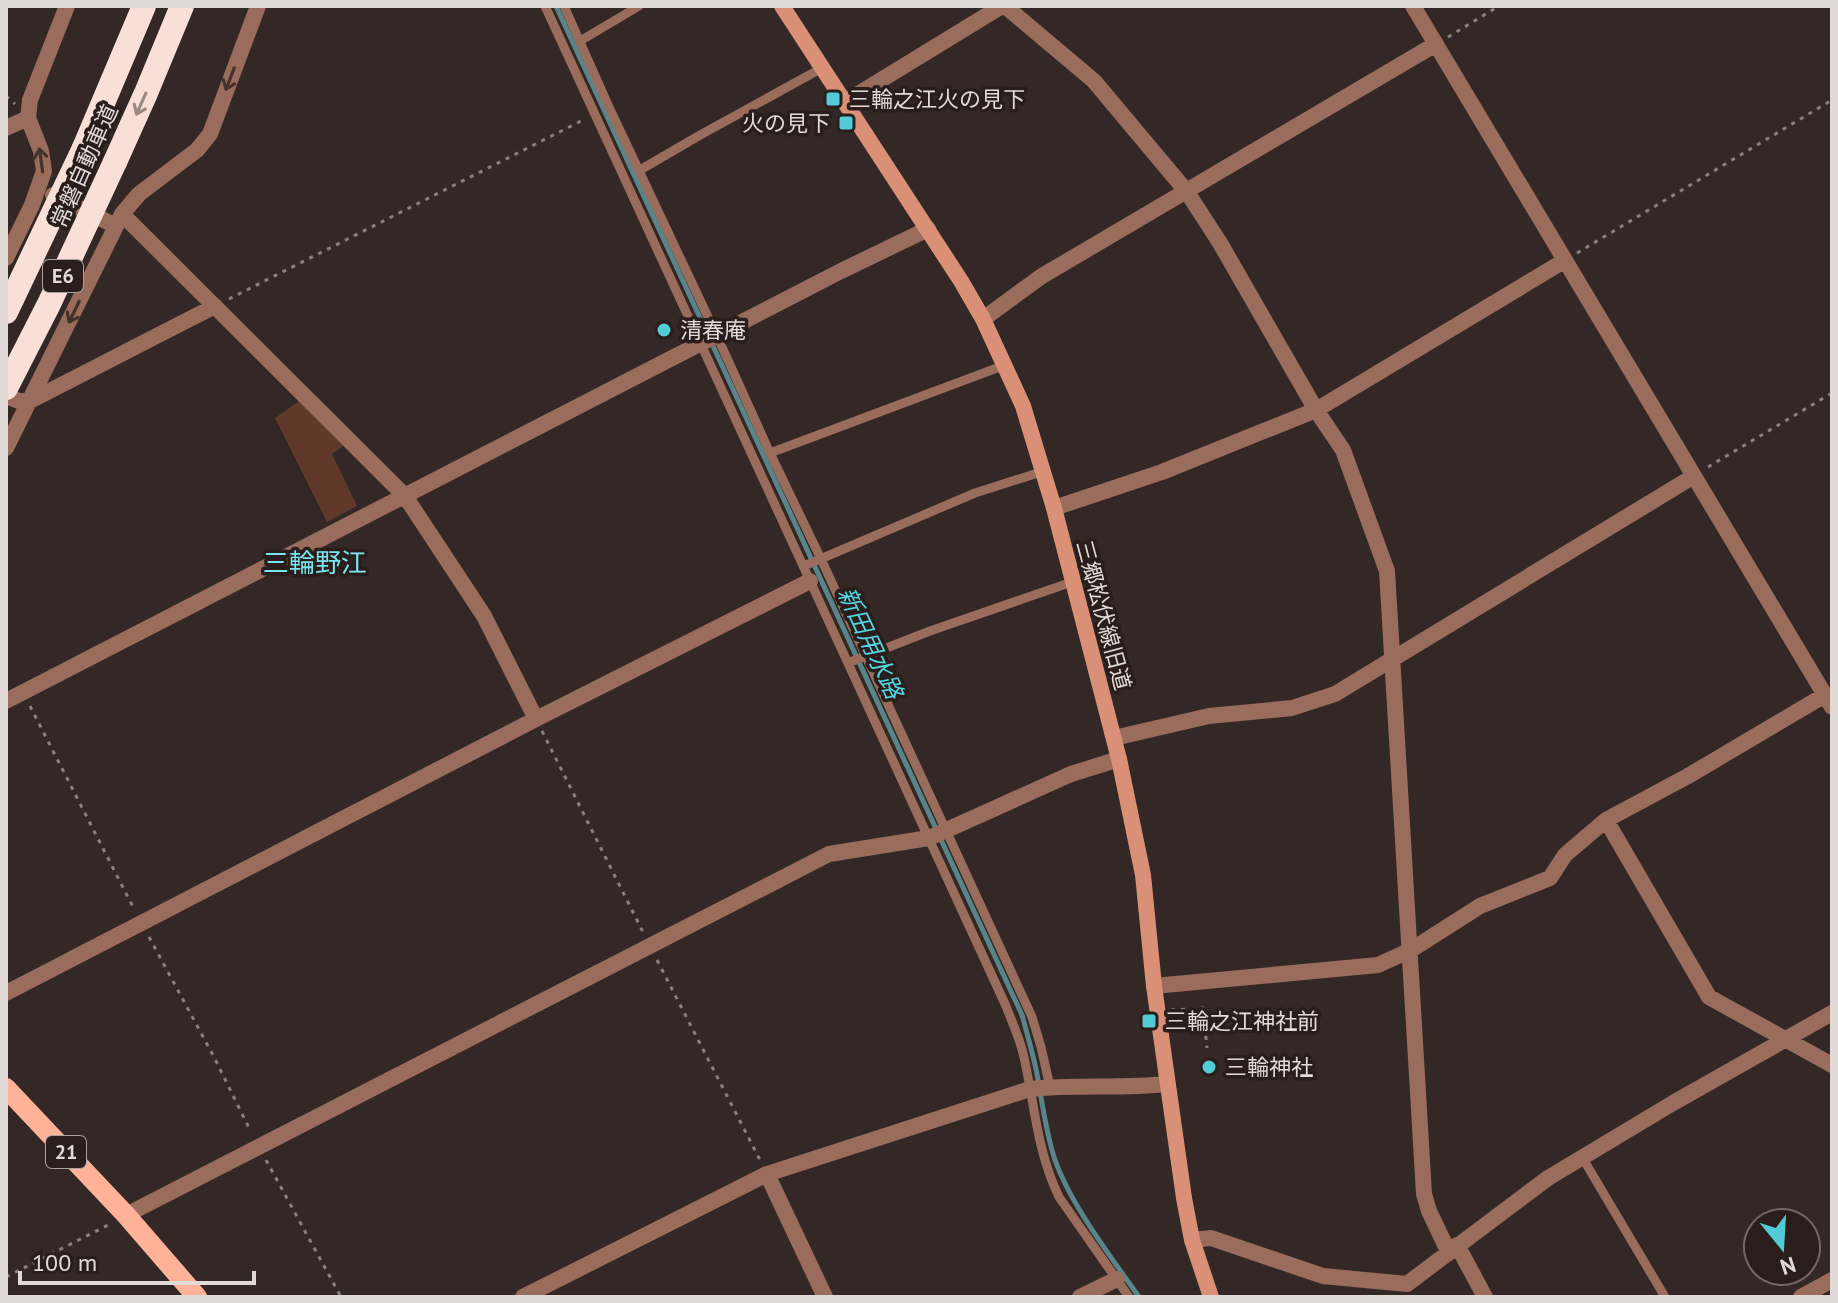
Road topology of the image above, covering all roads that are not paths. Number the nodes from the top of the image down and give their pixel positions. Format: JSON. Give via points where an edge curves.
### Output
{"nodes":[{"id":1,"x":67,"y":6,"type":"edge"},
{"id":2,"x":144,"y":6,"type":"edge"},
{"id":3,"x":182,"y":6,"type":"edge"},
{"id":4,"x":258,"y":6,"type":"edge"},
{"id":5,"x":545,"y":6,"type":"edge"},
{"id":6,"x":564,"y":6,"type":"edge"},
{"id":7,"x":639,"y":6,"type":"edge"},
{"id":8,"x":782,"y":6,"type":"edge"},
{"id":9,"x":1003,"y":6,"type":"edge"},
{"id":10,"x":1413,"y":6,"type":"edge"},
{"id":11,"x":580,"y":41,"type":"junction"},
{"id":12,"x":1436,"y":44,"type":"junction"},
{"id":13,"x":822,"y":68,"type":"junction"},
{"id":14,"x":845,"y":102,"type":"junction"},
{"id":15,"x":28,"y":118,"type":"junction"},
{"id":16,"x":6,"y":128,"type":"edge"},
{"id":17,"x":640,"y":170,"type":"junction"},
{"id":18,"x":38,"y":187,"type":"junction"},
{"id":19,"x":1187,"y":192,"type":"junction"},
{"id":20,"x":119,"y":220,"type":"junction"},
{"id":21,"x":928,"y":229,"type":"junction"},
{"id":22,"x":6,"y":258,"type":"edge"},
{"id":23,"x":1564,"y":261,"type":"junction"},
{"id":24,"x":215,"y":306,"type":"junction"},
{"id":25,"x":6,"y":312,"type":"edge"},
{"id":26,"x":983,"y":319,"type":"junction"},
{"id":27,"x":709,"y":340,"type":"junction"},
{"id":28,"x":1005,"y":365,"type":"junction"},
{"id":29,"x":6,"y":388,"type":"edge"},
{"id":30,"x":6,"y":396,"type":"edge"},
{"id":31,"x":30,"y":401,"type":"junction"},
{"id":32,"x":1316,"y":410,"type":"junction"},
{"id":33,"x":6,"y":448,"type":"edge"},
{"id":34,"x":770,"y":453,"type":"junction"},
{"id":35,"x":1044,"y":471,"type":"junction"},
{"id":36,"x":1694,"y":476,"type":"junction"},
{"id":37,"x":405,"y":496,"type":"junction"},
{"id":38,"x":1054,"y":508,"type":"junction"},
{"id":39,"x":821,"y":559,"type":"junction"},
{"id":40,"x":807,"y":574,"type":"junction"},
{"id":41,"x":1072,"y":582,"type":"junction"},
{"id":42,"x":864,"y":656,"type":"junction"},
{"id":43,"x":1392,"y":660,"type":"junction"},
{"id":44,"x":848,"y":663,"type":"junction"},
{"id":45,"x":6,"y":701,"type":"edge"},
{"id":46,"x":1828,"y":701,"type":"edge"},
{"id":47,"x":536,"y":719,"type":"junction"},
{"id":48,"x":902,"y":736,"type":"junction"},
{"id":49,"x":1114,"y":738,"type":"junction"},
{"id":50,"x":885,"y":742,"type":"junction"},
{"id":51,"x":1119,"y":759,"type":"junction"},
{"id":52,"x":1606,"y":820,"type":"junction"},
{"id":53,"x":946,"y":831,"type":"junction"},
{"id":54,"x":929,"y":838,"type":"junction"},
{"id":55,"x":1411,"y":950,"type":"junction"},
{"id":56,"x":1154,"y":986,"type":"junction"},
{"id":57,"x":6,"y":993,"type":"edge"},
{"id":58,"x":1832,"y":1013,"type":"edge"},
{"id":59,"x":1784,"y":1039,"type":"junction"},
{"id":60,"x":1832,"y":1065,"type":"edge"},
{"id":61,"x":1167,"y":1084,"type":"junction"},
{"id":62,"x":1050,"y":1087,"type":"junction"},
{"id":63,"x":6,"y":1088,"type":"edge"},
{"id":64,"x":1030,"y":1089,"type":"junction"},
{"id":65,"x":1582,"y":1157,"type":"junction"},
{"id":66,"x":767,"y":1174,"type":"junction"},
{"id":67,"x":126,"y":1215,"type":"junction"},
{"id":68,"x":1192,"y":1240,"type":"junction"},
{"id":69,"x":1453,"y":1249,"type":"junction"},
{"id":70,"x":1117,"y":1279,"type":"junction"},
{"id":71,"x":1832,"y":1280,"type":"edge"},
{"id":72,"x":197,"y":1297,"type":"edge"},
{"id":73,"x":523,"y":1297,"type":"edge"},
{"id":74,"x":825,"y":1297,"type":"edge"},
{"id":75,"x":1080,"y":1297,"type":"edge"},
{"id":76,"x":1129,"y":1297,"type":"edge"},
{"id":77,"x":1211,"y":1297,"type":"edge"},
{"id":78,"x":1485,"y":1297,"type":"edge"},
{"id":79,"x":1665,"y":1297,"type":"edge"},
{"id":80,"x":1801,"y":1297,"type":"edge"}],
"edges":[{"from":1,"to":15,"type":"street","via":[[30,100]]},
{"from":2,"to":25,"type":"highway","name":"常磐自動車道","number":"E6","bridge":true},
{"from":3,"to":29,"type":"highway","name":"常磐自動車道","number":"E6","one_way":true,"bridge":true,"via":[[115,162]]},
{"from":4,"to":20,"type":"street","one_way":true,"via":[[210,134],[139,194]]},
{"from":5,"to":27,"type":"lane"},
{"from":6,"to":11,"type":"lane"},
{"from":7,"to":11,"type":"lane"},
{"from":8,"to":13,"type":"street","name":"三郷松伏線旧道"},
{"from":9,"to":14,"type":"street"},
{"from":9,"to":19,"type":"street","via":[[1094,81]]},
{"from":10,"to":12,"type":"street"},
{"from":11,"to":17,"type":"lane"},
{"from":12,"to":19,"type":"street"},
{"from":12,"to":23,"type":"street"},
{"from":13,"to":14,"type":"street","name":"三郷松伏線旧道"},
{"from":13,"to":17,"type":"lane"},
{"from":14,"to":21,"type":"street","name":"三郷松伏線旧道"},
{"from":15,"to":16,"type":"street"},
{"from":18,"to":15,"type":"street","one_way":true,"via":[[44,171]]},
{"from":17,"to":27,"type":"lane"},
{"from":18,"to":20,"type":"street"},
{"from":18,"to":22,"type":"street"},
{"from":19,"to":26,"type":"street","via":[[1042,276]]},
{"from":19,"to":32,"type":"street"},
{"from":20,"to":24,"type":"street"},
{"from":20,"to":31,"type":"street","one_way":true},
{"from":21,"to":26,"type":"street","name":"三郷松伏線旧道"},
{"from":21,"to":27,"type":"street"},
{"from":23,"to":32,"type":"street"},
{"from":23,"to":36,"type":"street"},
{"from":24,"to":31,"type":"street"},
{"from":24,"to":37,"type":"street"},
{"from":26,"to":28,"type":"street","name":"三郷松伏線旧道"},
{"from":27,"to":34,"type":"lane"},
{"from":27,"to":37,"type":"street"},
{"from":27,"to":40,"type":"lane"},
{"from":28,"to":34,"type":"lane"},
{"from":28,"to":35,"type":"street","name":"三郷松伏線旧道"},
{"from":30,"to":31,"type":"street"},
{"from":31,"to":33,"type":"street"},
{"from":32,"to":38,"type":"street","via":[[1162,472]]},
{"from":32,"to":43,"type":"street","via":[[1343,450],[1387,571]]},
{"from":34,"to":39,"type":"lane"},
{"from":35,"to":38,"type":"street","name":"三郷松伏線旧道"},
{"from":35,"to":39,"type":"lane","via":[[975,493]]},
{"from":36,"to":43,"type":"street"},
{"from":36,"to":46,"type":"street"},
{"from":37,"to":45,"type":"street"},
{"from":37,"to":47,"type":"street","via":[[484,616]]},
{"from":38,"to":41,"type":"street","name":"三郷松伏線旧道"},
{"from":39,"to":40,"type":"lane"},
{"from":39,"to":42,"type":"lane"},
{"from":40,"to":44,"type":"lane"},
{"from":40,"to":47,"type":"street"},
{"from":41,"to":42,"type":"lane"},
{"from":41,"to":49,"type":"street","name":"三郷松伏線旧道"},
{"from":42,"to":44,"type":"lane"},
{"from":42,"to":48,"type":"lane"},
{"from":43,"to":49,"type":"street","via":[[1335,694],[1292,708],[1209,716]]},
{"from":43,"to":55,"type":"street"},
{"from":44,"to":50,"type":"lane"},
{"from":46,"to":52,"type":"street"},
{"from":47,"to":57,"type":"street"},
{"from":48,"to":50,"type":"lane"},
{"from":48,"to":53,"type":"lane"},
{"from":49,"to":51,"type":"street","name":"三郷松伏線旧道"},
{"from":50,"to":54,"type":"lane"},
{"from":51,"to":53,"type":"street","via":[[1071,774]]},
{"from":51,"to":56,"type":"street","name":"三郷松伏線旧道","via":[[1143,875]]},
{"from":52,"to":55,"type":"street","via":[[1565,855],[1550,878],[1480,906]]},
{"from":52,"to":59,"type":"street","via":[[1709,997]]},
{"from":53,"to":54,"type":"street"},
{"from":53,"to":62,"type":"lane","via":[[1032,1017]]},
{"from":54,"to":64,"type":"lane","via":[[1018,1037]]},
{"from":54,"to":67,"type":"street","via":[[829,854]]},
{"from":55,"to":56,"type":"street","via":[[1378,965]]},
{"from":55,"to":69,"type":"street","via":[[1424,1194]]},
{"from":56,"to":61,"type":"street","name":"三郷松伏線旧道"},
{"from":58,"to":59,"type":"street"},
{"from":59,"to":60,"type":"street"},
{"from":59,"to":65,"type":"street"},
{"from":61,"to":62,"type":"street"},
{"from":61,"to":68,"type":"street","name":"三郷松伏線旧道"},
{"from":62,"to":64,"type":"street"},
{"from":63,"to":67,"type":"main road","number":"21"},
{"from":64,"to":66,"type":"street"},
{"from":64,"to":70,"type":"lane","via":[[1051,1180]]},
{"from":65,"to":69,"type":"street"},
{"from":65,"to":79,"type":"lane"},
{"from":66,"to":73,"type":"street"},
{"from":66,"to":74,"type":"street"},
{"from":67,"to":72,"type":"main road","number":"21"},
{"from":68,"to":69,"type":"street","via":[[1211,1238],[1323,1276],[1407,1284]]},
{"from":68,"to":77,"type":"street","name":"三郷松伏線旧道"},
{"from":69,"to":78,"type":"street"},
{"from":70,"to":75,"type":"street"},
{"from":70,"to":76,"type":"lane"},
{"from":71,"to":80,"type":"street"}]}
